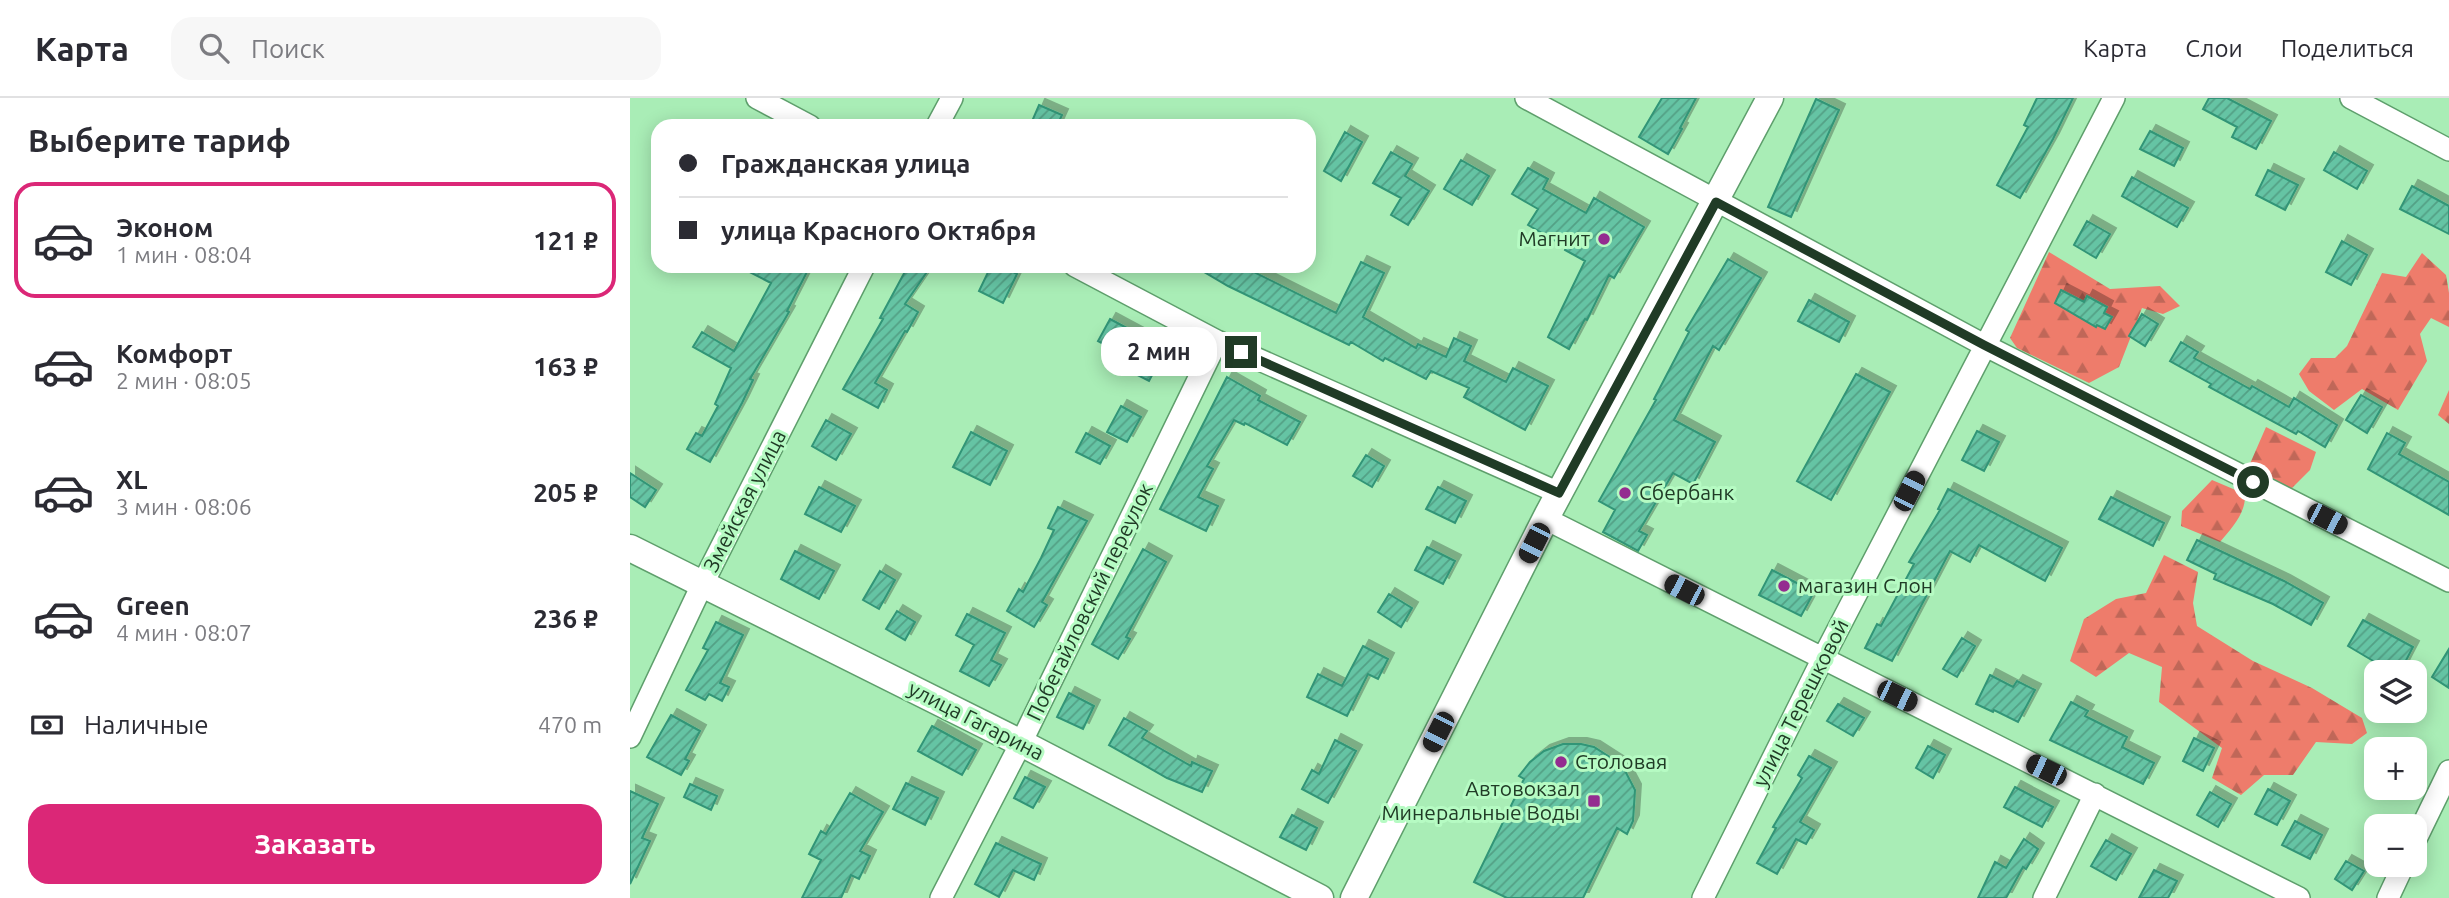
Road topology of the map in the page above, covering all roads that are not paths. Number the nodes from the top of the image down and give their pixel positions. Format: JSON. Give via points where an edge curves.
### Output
{"nodes":[{"id":1,"x":757,"y":98,"type":"edge"},
{"id":2,"x":951,"y":98,"type":"edge"},
{"id":3,"x":1526,"y":98,"type":"edge"},
{"id":4,"x":1770,"y":98,"type":"edge"},
{"id":5,"x":2113,"y":98,"type":"edge"},
{"id":6,"x":2351,"y":98,"type":"edge"},
{"id":7,"x":797,"y":119,"type":"edge"},
{"id":8,"x":940,"y":119,"type":"edge"},
{"id":9,"x":2449,"y":150,"type":"edge"},
{"id":10,"x":1716,"y":202,"type":"junction"},
{"id":11,"x":860,"y":273,"type":"edge"},
{"id":12,"x":1089,"y":273,"type":"edge"},
{"id":13,"x":1217,"y":341,"type":"junction"},
{"id":14,"x":1984,"y":345,"type":"junction"},
{"id":15,"x":1559,"y":493,"type":"junction"},
{"id":16,"x":1546,"y":519,"type":"junction"},
{"id":17,"x":630,"y":548,"type":"edge"},
{"id":18,"x":2449,"y":581,"type":"edge"},
{"id":19,"x":702,"y":585,"type":"junction"},
{"id":20,"x":1822,"y":660,"type":"junction"},
{"id":21,"x":630,"y":737,"type":"edge"},
{"id":22,"x":1021,"y":743,"type":"junction"},
{"id":23,"x":2449,"y":771,"type":"edge"},
{"id":24,"x":2095,"y":794,"type":"junction"},
{"id":25,"x":2427,"y":816,"type":"edge"},
{"id":26,"x":2398,"y":877,"type":"edge"},
{"id":27,"x":941,"y":898,"type":"edge"},
{"id":28,"x":1320,"y":898,"type":"edge"},
{"id":29,"x":1354,"y":898,"type":"edge"},
{"id":30,"x":1703,"y":898,"type":"edge"},
{"id":31,"x":2044,"y":898,"type":"edge"},
{"id":32,"x":2299,"y":898,"type":"edge"},
{"id":33,"x":2388,"y":898,"type":"edge"}],
"edges":[{"from":1,"to":7,"type":"street"},
{"from":2,"to":8,"type":"street"},
{"from":3,"to":10,"type":"street"},
{"from":4,"to":10,"type":"street"},
{"from":5,"to":14,"type":"street","name":"улица Терешковой"},
{"from":6,"to":9,"type":"street"},
{"from":10,"to":14,"type":"street"},
{"from":10,"to":15,"type":"street"},
{"from":11,"to":19,"type":"street","name":"Змейская улица"},
{"from":12,"to":13,"type":"street"},
{"from":13,"to":15,"type":"street"},
{"from":13,"to":22,"type":"street","name":"Побегайловский переулок"},
{"from":14,"to":18,"type":"street"},
{"from":14,"to":20,"type":"street","name":"улица Терешковой"},
{"from":15,"to":16,"type":"street"},
{"from":16,"to":20,"type":"street"},
{"from":16,"to":29,"type":"street"},
{"from":17,"to":19,"type":"street","name":"улица Гагарина"},
{"from":19,"to":21,"type":"street","name":"Змейская улица"},
{"from":19,"to":22,"type":"street","name":"улица Гагарина"},
{"from":20,"to":24,"type":"street"},
{"from":20,"to":30,"type":"street","name":"улица Терешковой"},
{"from":22,"to":27,"type":"street","name":"Побегайловский переулок"},
{"from":22,"to":28,"type":"street","name":"улица Гагарина"},
{"from":23,"to":25,"type":"street"},
{"from":24,"to":31,"type":"street"},
{"from":24,"to":32,"type":"street"},
{"from":26,"to":33,"type":"street"}]}
